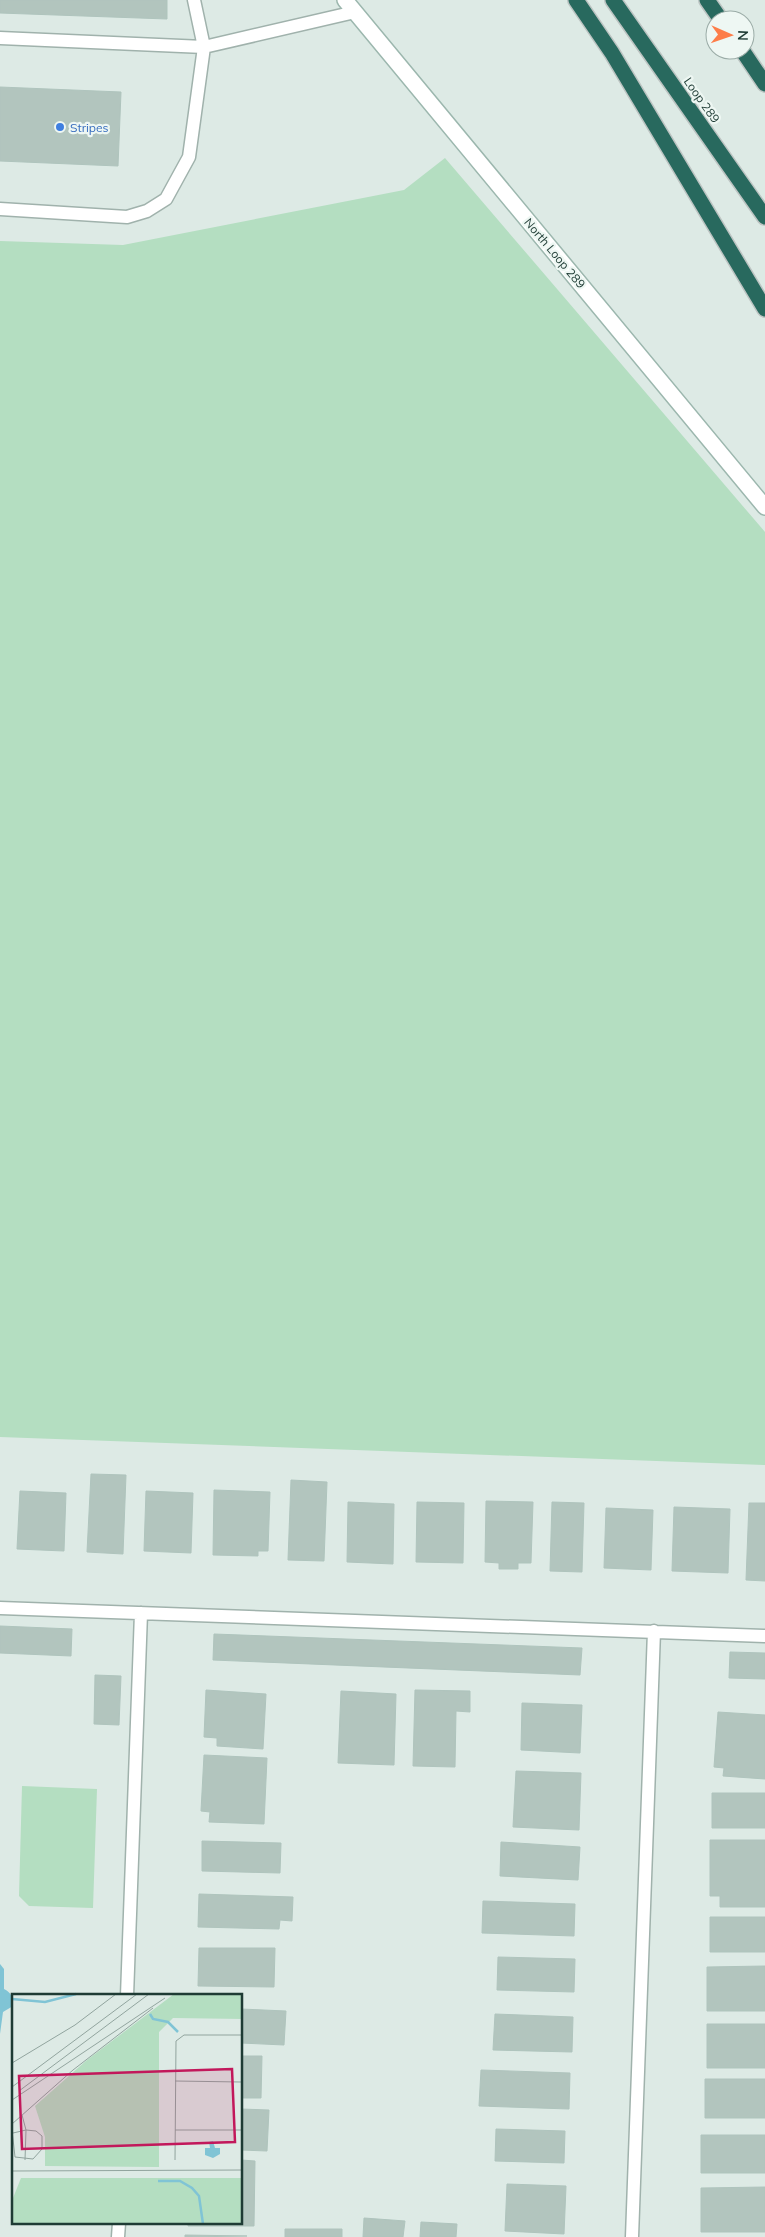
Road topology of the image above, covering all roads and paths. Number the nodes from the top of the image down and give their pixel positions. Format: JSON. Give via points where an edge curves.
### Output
{"nodes":[{"id":1,"x":194,"y":0,"type":"edge"},
{"id":2,"x":345,"y":0,"type":"edge"},
{"id":3,"x":576,"y":0,"type":"edge"},
{"id":4,"x":614,"y":0,"type":"edge"},
{"id":5,"x":355,"y":12,"type":"junction"},
{"id":6,"x":0,"y":38,"type":"edge"},
{"id":7,"x":204,"y":47,"type":"junction"},
{"id":8,"x":749,"y":60,"type":"edge"},
{"id":9,"x":765,"y":84,"type":"edge"},
{"id":10,"x":0,"y":209,"type":"edge"},
{"id":11,"x":765,"y":217,"type":"edge"},
{"id":12,"x":765,"y":309,"type":"edge"},
{"id":13,"x":765,"y":506,"type":"edge"},
{"id":14,"x":0,"y":1608,"type":"edge"},
{"id":15,"x":142,"y":1613,"type":"junction"},
{"id":16,"x":654,"y":1632,"type":"junction"},
{"id":17,"x":765,"y":1636,"type":"edge"},
{"id":18,"x":127,"y":1994,"type":"edge"},
{"id":19,"x":119,"y":2224,"type":"edge"},
{"id":20,"x":118,"y":2237,"type":"edge"},
{"id":21,"x":632,"y":2237,"type":"edge"}],
"edges":[{"from":1,"to":7,"type":"lane"},
{"from":2,"to":5,"type":"main road","name":"North Loop 289"},
{"from":3,"to":12,"type":"highway","via":[[612,53]]},
{"from":4,"to":11,"type":"highway","name":"Loop 289"},
{"from":5,"to":7,"type":"lane"},
{"from":5,"to":13,"type":"main road","name":"North Loop 289"},
{"from":6,"to":7,"type":"lane"},
{"from":7,"to":10,"type":"lane","via":[[189,157],[166,199],[147,211],[126,217]]},
{"from":8,"to":9,"type":"highway"},
{"from":14,"to":15,"type":"lane"},
{"from":15,"to":16,"type":"lane"},
{"from":15,"to":18,"type":"lane"},
{"from":16,"to":17,"type":"lane"},
{"from":16,"to":21,"type":"lane"},
{"from":19,"to":20,"type":"lane"}]}
